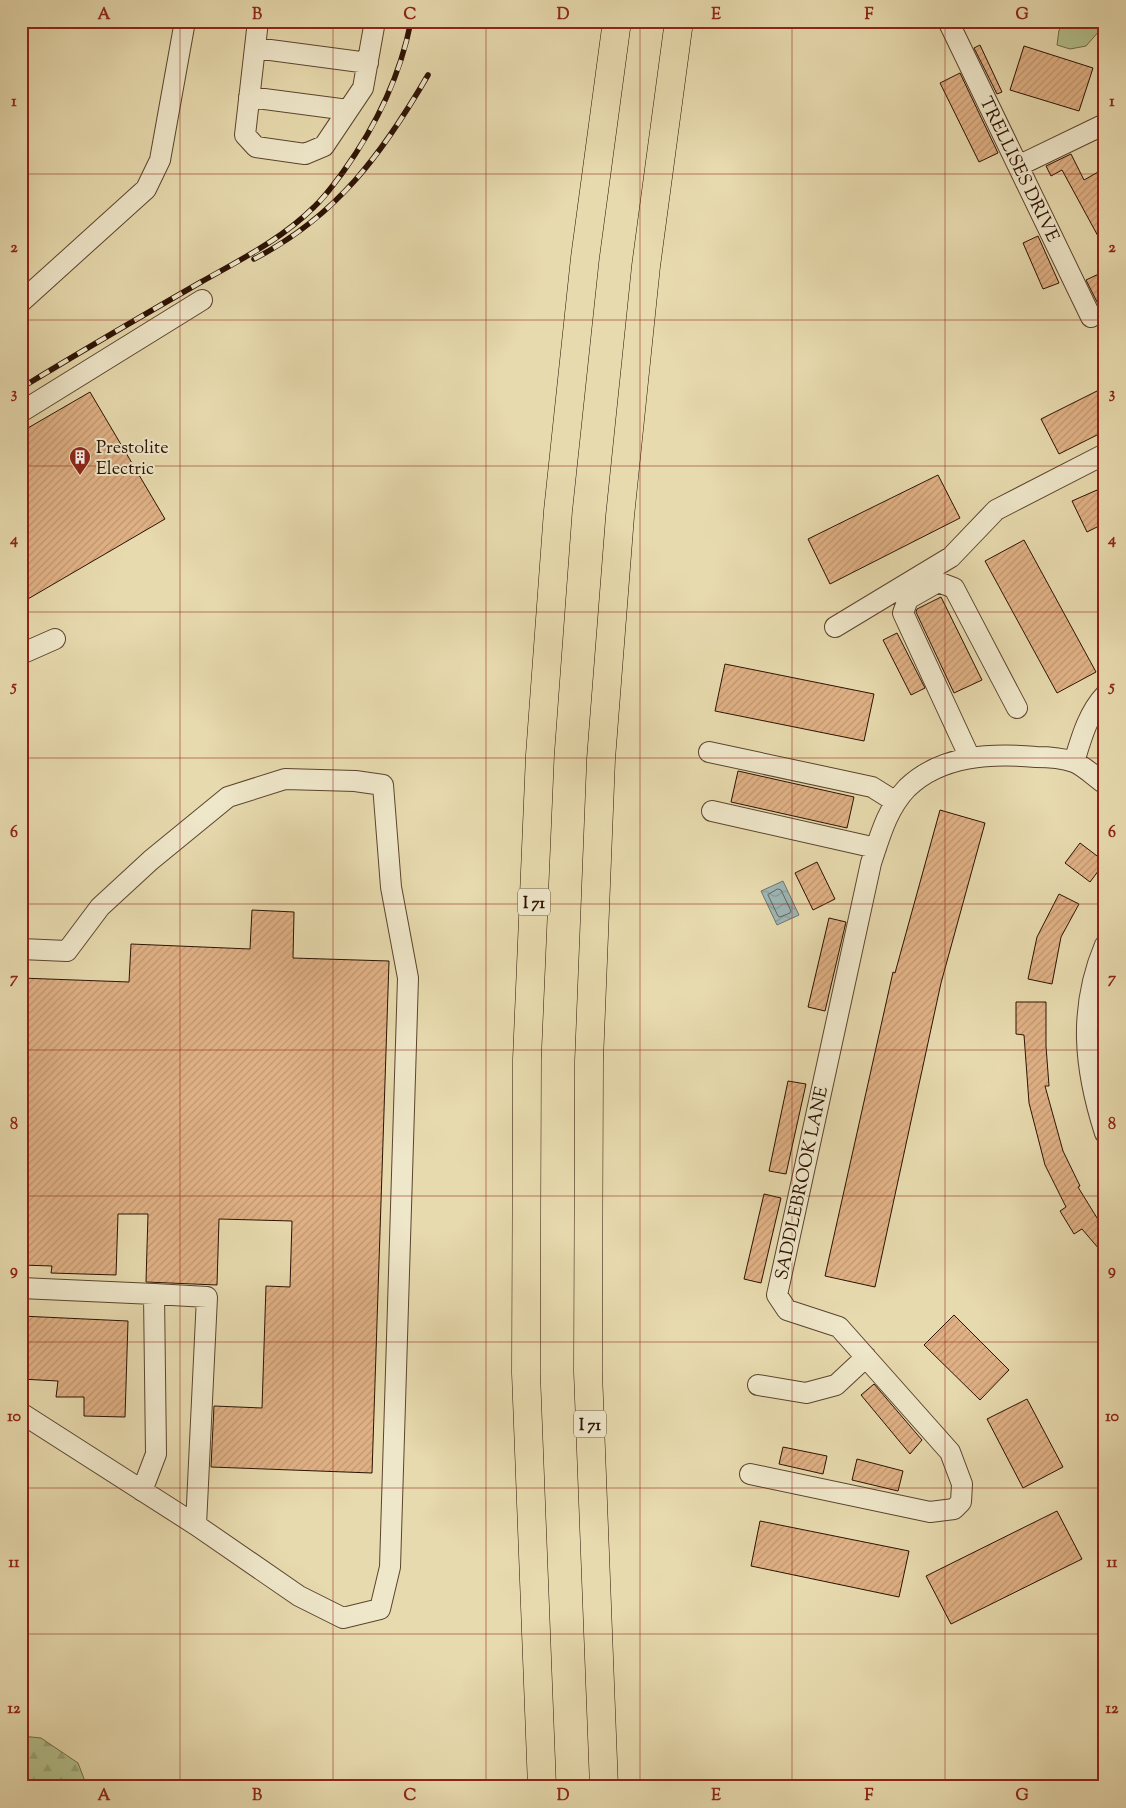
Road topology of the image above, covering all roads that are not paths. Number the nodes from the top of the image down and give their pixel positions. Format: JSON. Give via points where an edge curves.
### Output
{"nodes":[{"id":1,"x":185,"y":21,"type":"edge"},
{"id":2,"x":258,"y":21,"type":"edge"},
{"id":3,"x":375,"y":21,"type":"edge"},
{"id":4,"x":617,"y":21,"type":"edge"},
{"id":5,"x":680,"y":21,"type":"edge"},
{"id":6,"x":948,"y":21,"type":"edge"},
{"id":7,"x":255,"y":48,"type":"junction"},
{"id":8,"x":368,"y":63,"type":"junction"},
{"id":9,"x":249,"y":97,"type":"junction"},
{"id":10,"x":348,"y":110,"type":"junction"},
{"id":11,"x":1105,"y":124,"type":"edge"},
{"id":12,"x":1018,"y":166,"type":"junction"},
{"id":13,"x":202,"y":300,"type":"dead end"},
{"id":14,"x":21,"y":302,"type":"edge"},
{"id":15,"x":1092,"y":317,"type":"dead end"},
{"id":16,"x":21,"y":412,"type":"edge"},
{"id":17,"x":1105,"y":454,"type":"edge"},
{"id":18,"x":835,"y":627,"type":"dead end"},
{"id":19,"x":55,"y":639,"type":"dead end"},
{"id":20,"x":21,"y":654,"type":"edge"},
{"id":21,"x":1105,"y":695,"type":"edge"},
{"id":22,"x":1017,"y":708,"type":"dead end"},
{"id":23,"x":709,"y":752,"type":"dead end"},
{"id":24,"x":970,"y":758,"type":"junction"},
{"id":25,"x":1074,"y":762,"type":"junction"},
{"id":26,"x":1105,"y":784,"type":"edge"},
{"id":27,"x":896,"y":802,"type":"junction"},
{"id":28,"x":712,"y":811,"type":"dead end"},
{"id":29,"x":876,"y":848,"type":"junction"},
{"id":30,"x":1105,"y":945,"type":"edge"},
{"id":31,"x":21,"y":949,"type":"edge"},
{"id":32,"x":1105,"y":1133,"type":"edge"},
{"id":33,"x":21,"y":1288,"type":"edge"},
{"id":34,"x":154,"y":1294,"type":"junction"},
{"id":35,"x":866,"y":1357,"type":"junction"},
{"id":36,"x":758,"y":1386,"type":"dead end"},
{"id":37,"x":21,"y":1413,"type":"edge"},
{"id":38,"x":750,"y":1474,"type":"dead end"},
{"id":39,"x":142,"y":1491,"type":"junction"},
{"id":40,"x":196,"y":1525,"type":"junction"},
{"id":41,"x":542,"y":1787,"type":"edge"},
{"id":42,"x":604,"y":1787,"type":"edge"}],
"edges":[{"from":1,"to":14,"type":"street","via":[[160,160],[146,189]]},
{"from":2,"to":7,"type":"street"},
{"from":3,"to":8,"type":"street"},
{"from":4,"to":41,"type":"highway","number":"I 71","via":[[585,258],[561,482],[540,755],[527,1059],[526,1373]]},
{"from":5,"to":42,"type":"highway","number":"I 71","via":[[646,266],[620,507],[600,788],[589,1061],[588,1372]]},
{"from":6,"to":12,"type":"street","name":"TRELLISES DRIVE"},
{"from":7,"to":8,"type":"street"},
{"from":7,"to":9,"type":"street"},
{"from":8,"to":10,"type":"street","via":[[363,88]]},
{"from":9,"to":10,"type":"street"},
{"from":9,"to":10,"type":"street","via":[[245,135],[256,147],[305,154],[324,146]]},
{"from":11,"to":12,"type":"street"},
{"from":12,"to":15,"type":"street","name":"TRELLISES DRIVE"},
{"from":13,"to":16,"type":"street"},
{"from":17,"to":18,"type":"street","via":[[996,510],[952,557]]},
{"from":19,"to":20,"type":"street"},
{"from":21,"to":25,"type":"street","via":[[1083,732]]},
{"from":22,"to":24,"type":"street","via":[[954,588],[938,582],[908,599],[903,613]]},
{"from":23,"to":27,"type":"street","via":[[872,787]]},
{"from":24,"to":25,"type":"street","name":"SADDLEBROOK LANE","via":[[1022,756]]},
{"from":24,"to":27,"type":"street","name":"SADDLEBROOK LANE","via":[[928,773],[907,788]]},
{"from":25,"to":26,"type":"street","name":"SADDLEBROOK LANE"},
{"from":27,"to":29,"type":"street","name":"SADDLEBROOK LANE"},
{"from":28,"to":29,"type":"street"},
{"from":29,"to":35,"type":"street","name":"SADDLEBROOK LANE","via":[[777,1295],[787,1310],[839,1327]]},
{"from":30,"to":32,"type":"street","via":[[1095,968],[1088,999],[1087,1030],[1095,1103]]},
{"from":31,"to":40,"type":"street","via":[[67,951],[100,907],[228,797],[285,779],[383,785],[391,887],[408,978],[390,1567],[380,1609],[343,1618],[298,1596]]},
{"from":33,"to":34,"type":"street"},
{"from":34,"to":39,"type":"street","via":[[156,1454]]},
{"from":34,"to":40,"type":"street","via":[[207,1297]]},
{"from":35,"to":36,"type":"street","via":[[836,1385],[806,1392]]},
{"from":35,"to":38,"type":"street","name":"SADDLEBROOK LANE","via":[[950,1452],[962,1484],[961,1502],[954,1509],[930,1512]]},
{"from":37,"to":39,"type":"street"},
{"from":39,"to":40,"type":"street"}]}
